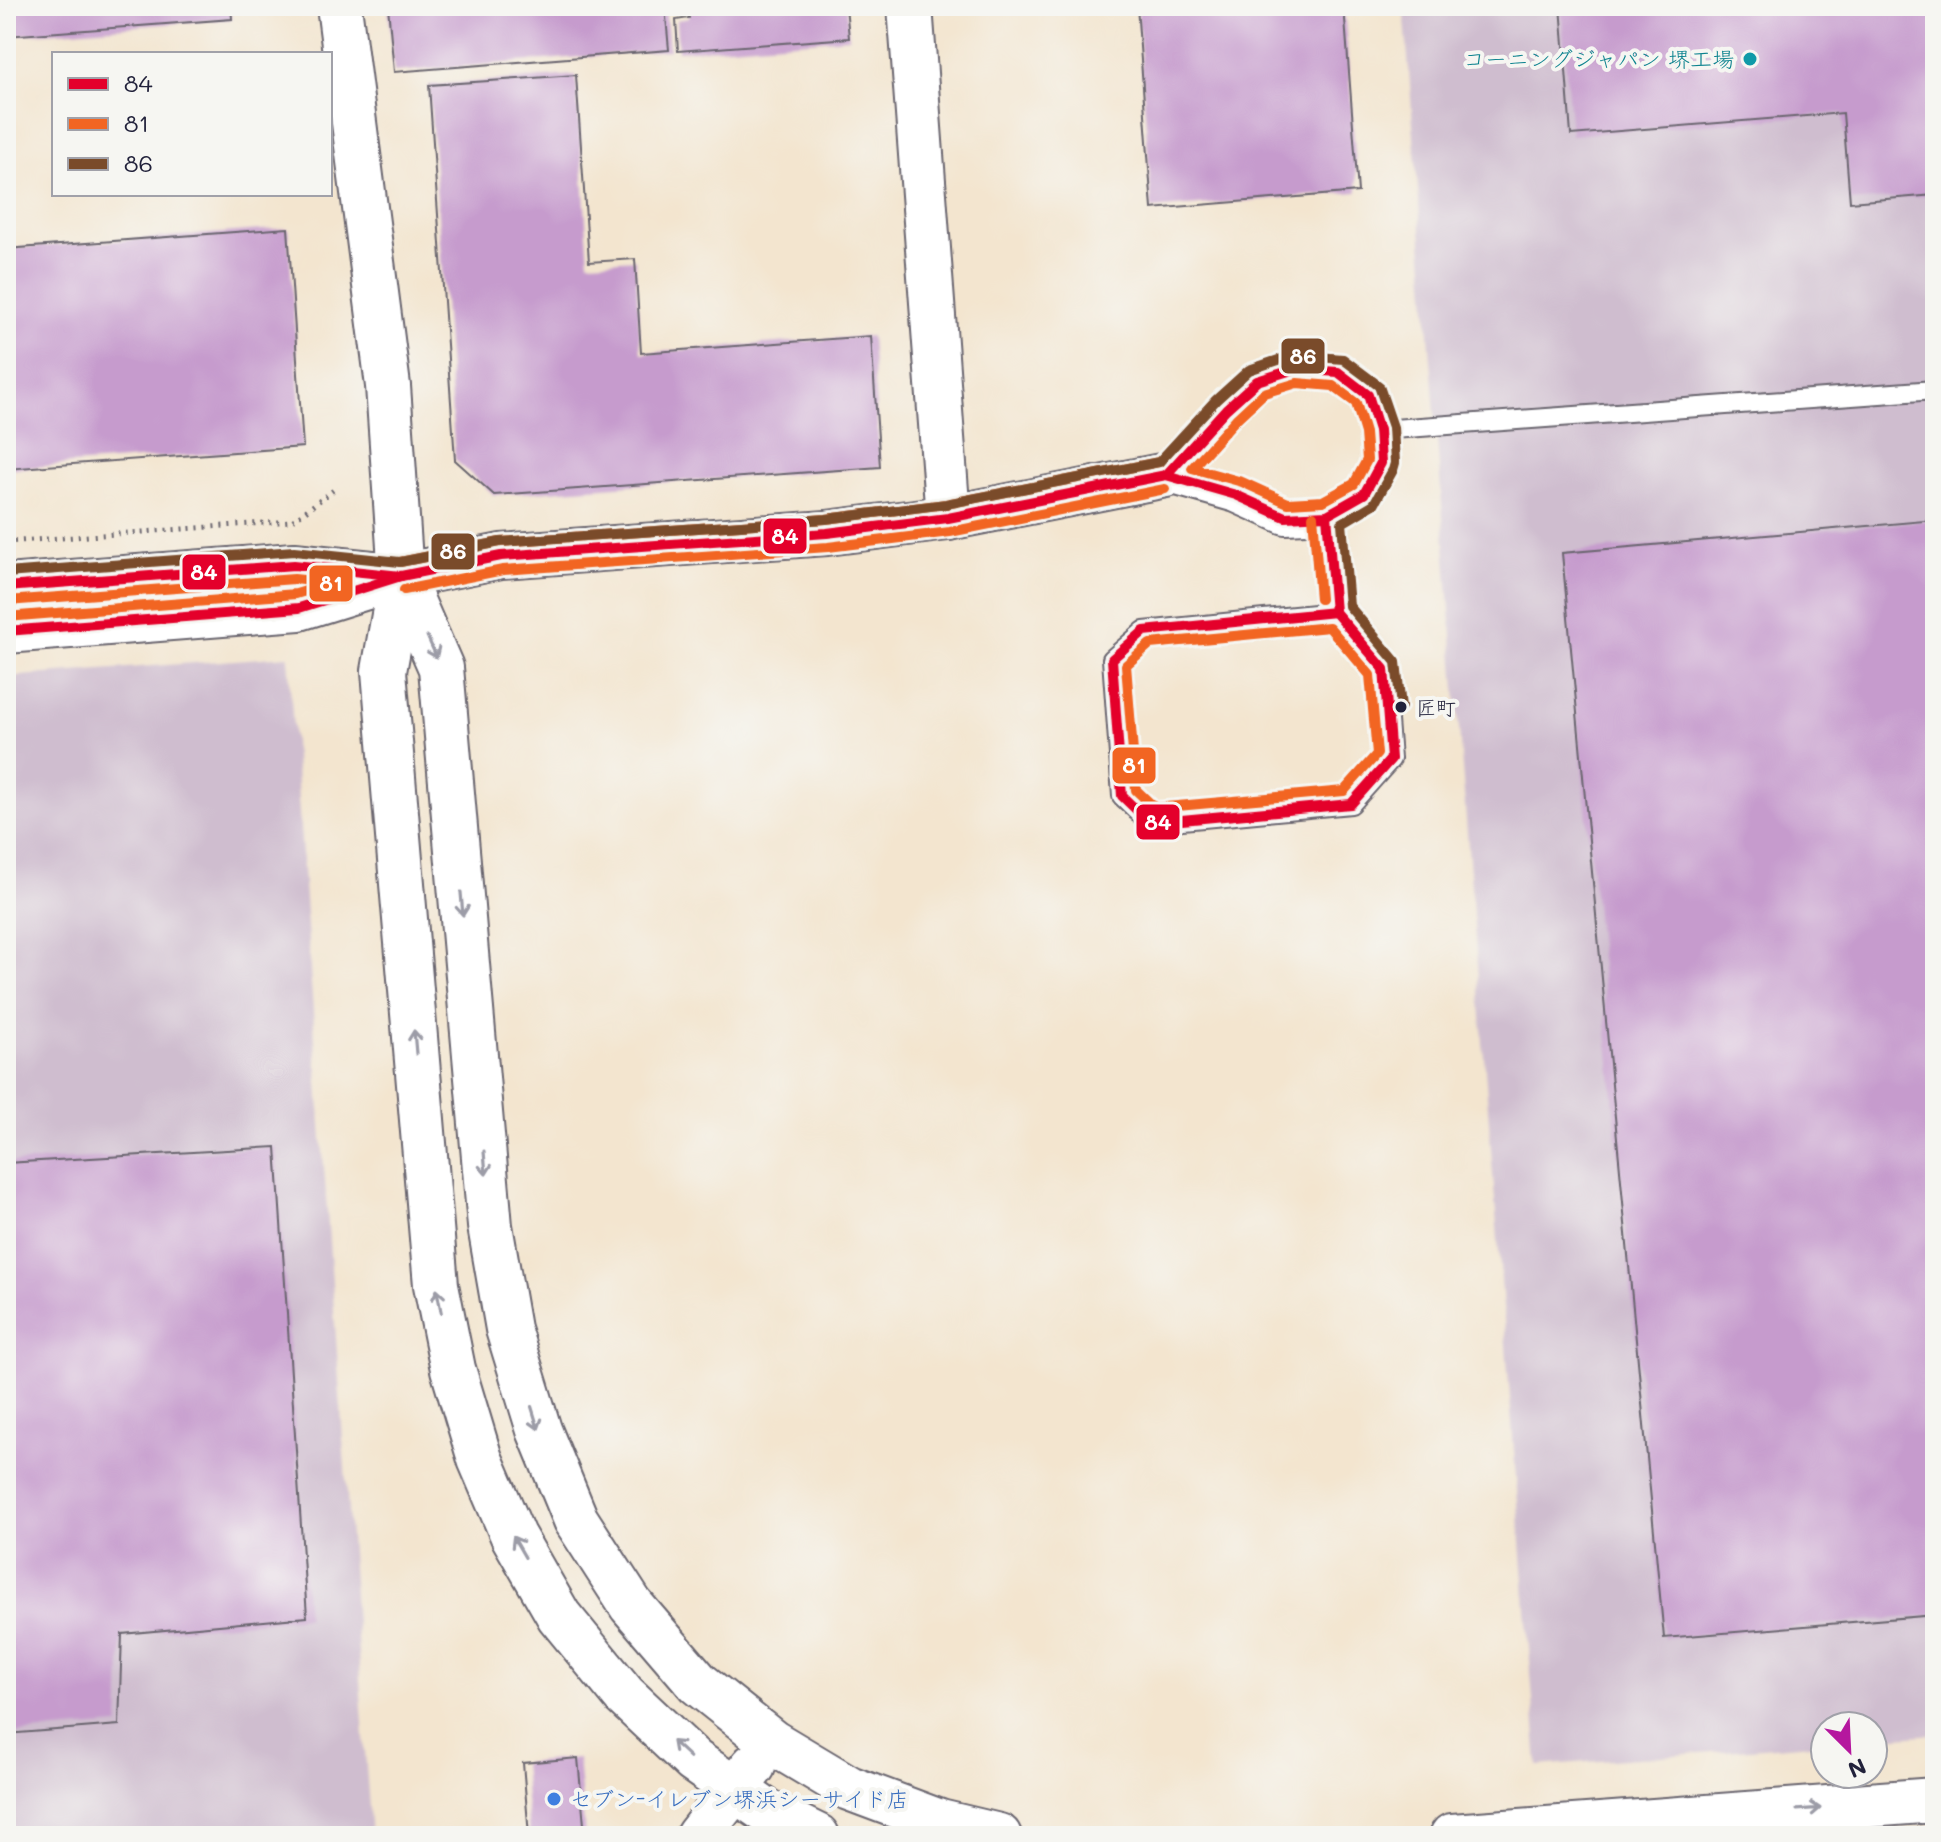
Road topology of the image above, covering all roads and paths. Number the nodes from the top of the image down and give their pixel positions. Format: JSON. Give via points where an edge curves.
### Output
{"nodes":[{"id":1,"x":339,"y":6,"type":"edge"},
{"id":2,"x":910,"y":6,"type":"edge"},
{"id":3,"x":1935,"y":390,"type":"edge"},
{"id":4,"x":1379,"y":430,"type":"junction"},
{"id":5,"x":1166,"y":475,"type":"junction"},
{"id":6,"x":335,"y":489,"type":"dead end"},
{"id":7,"x":1327,"y":515,"type":"junction"},
{"id":8,"x":948,"y":518,"type":"junction"},
{"id":9,"x":6,"y":542,"type":"edge"},
{"id":10,"x":401,"y":576,"type":"junction"},
{"id":11,"x":6,"y":587,"type":"edge"},
{"id":12,"x":1335,"y":612,"type":"junction"},
{"id":13,"x":6,"y":631,"type":"edge"},
{"id":14,"x":772,"y":1742,"type":"junction"},
{"id":15,"x":735,"y":1789,"type":"junction"},
{"id":16,"x":1935,"y":1800,"type":"edge"},
{"id":17,"x":698,"y":1836,"type":"edge"},
{"id":18,"x":817,"y":1836,"type":"edge"},
{"id":19,"x":999,"y":1836,"type":"edge"},
{"id":20,"x":1452,"y":1836,"type":"edge"}],
"edges":[{"from":1,"to":10,"type":"street","via":[[388,386]]},
{"from":2,"to":8,"type":"street"},
{"from":3,"to":4,"type":"lane"},
{"from":4,"to":5,"type":"street","via":[[1368,395],[1338,372],[1295,369],[1257,381]]},
{"from":4,"to":7,"type":"street","via":[[1381,463],[1364,494]]},
{"from":5,"to":7,"type":"street","via":[[1236,495],[1285,517]]},
{"from":5,"to":8,"type":"street"},
{"from":6,"to":9,"type":"path","via":[[292,521]]},
{"from":7,"to":12,"type":"lane"},
{"from":8,"to":10,"type":"street","via":[[827,533],[501,556]]},
{"from":10,"to":11,"type":"street","via":[[294,565]]},
{"from":10,"to":13,"type":"street","via":[[299,608]]},
{"from":10,"to":14,"type":"street","one_way":true,"via":[[441,668],[490,1226],[508,1329],[539,1430],[576,1520],[631,1605],[698,1683]]},
{"from":15,"to":10,"type":"street","one_way":true,"via":[[694,1761],[624,1695],[559,1616],[507,1524],[480,1459],[453,1369],[436,1285],[384,671]]},
{"from":12,"to":12,"type":"lane","via":[[1384,669],[1391,759],[1351,804],[1150,823],[1122,796],[1112,659],[1144,631]]},
{"from":14,"to":15,"type":"street"},
{"from":14,"to":19,"type":"street","via":[[849,1788],[940,1822]]},
{"from":15,"to":17,"type":"street"},
{"from":15,"to":18,"type":"street"},
{"from":20,"to":16,"type":"street","one_way":true}]}
